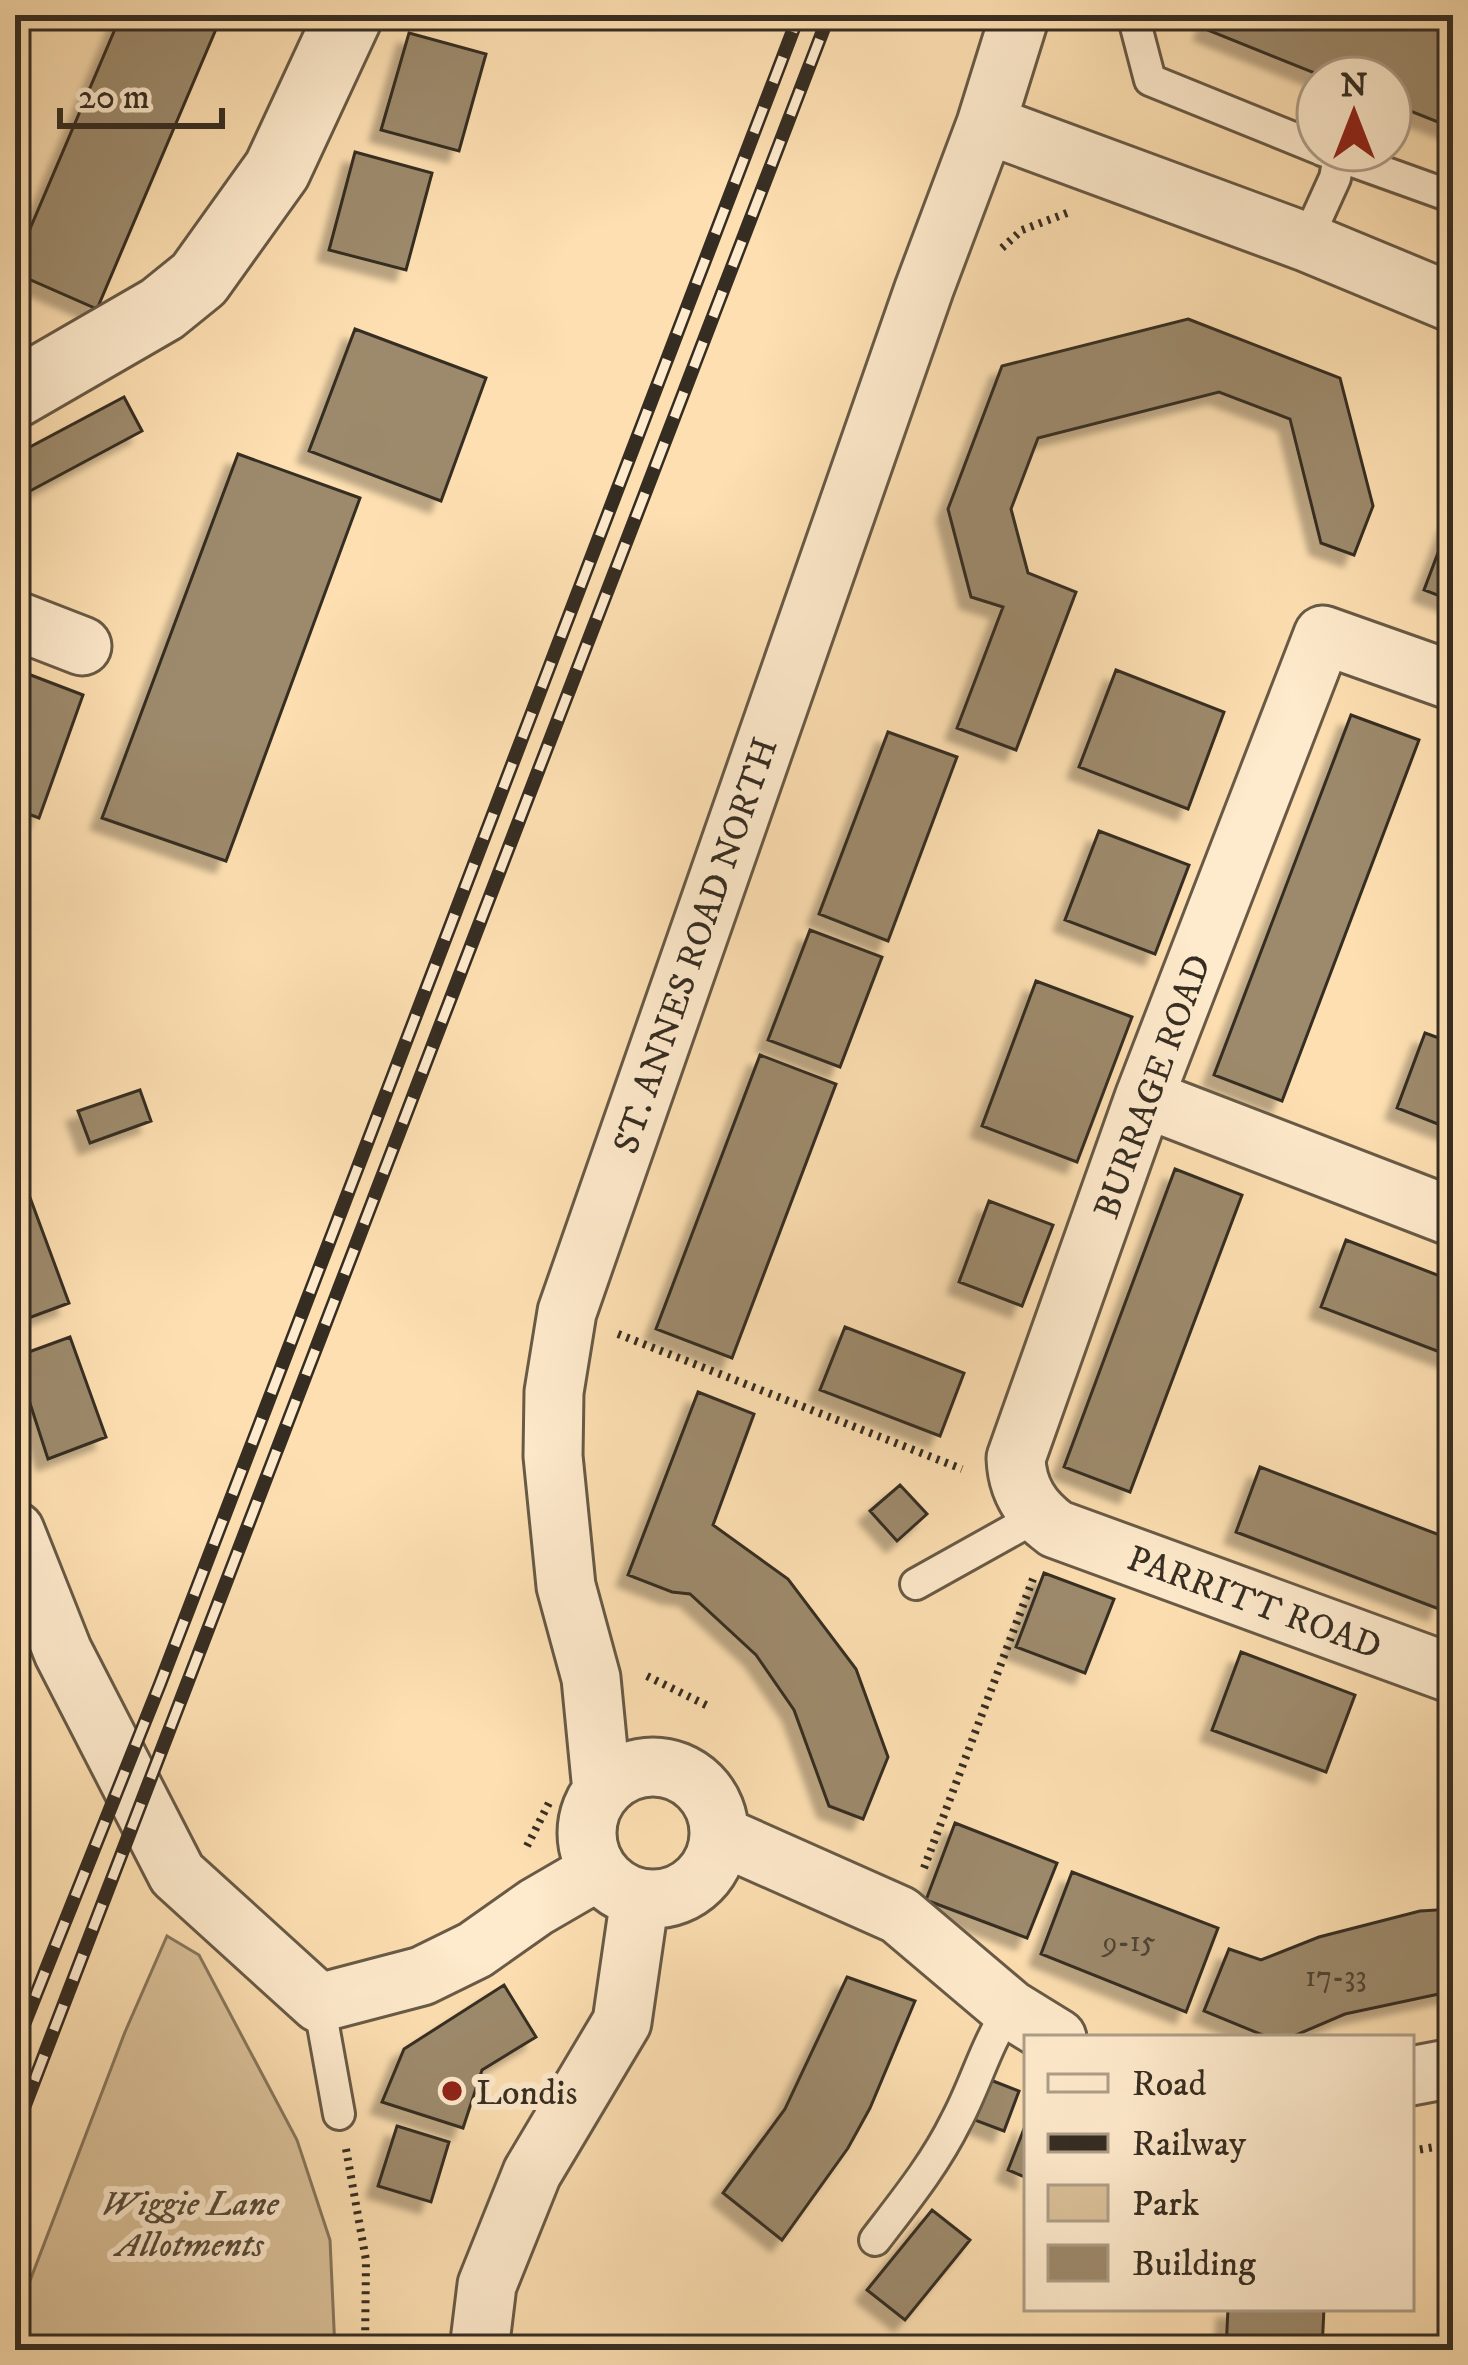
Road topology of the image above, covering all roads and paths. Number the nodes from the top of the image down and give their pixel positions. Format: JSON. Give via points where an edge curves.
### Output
{"nodes":[{"id":1,"x":349,"y":15,"type":"edge"},
{"id":2,"x":1020,"y":15,"type":"edge"},
{"id":3,"x":1133,"y":15,"type":"edge"},
{"id":4,"x":986,"y":124,"type":"junction"},
{"id":5,"x":1294,"y":139,"type":"edge"},
{"id":6,"x":1334,"y":174,"type":"edge"},
{"id":7,"x":1388,"y":174,"type":"edge"},
{"id":8,"x":1453,"y":197,"type":"edge"},
{"id":9,"x":1080,"y":208,"type":"dead end"},
{"id":10,"x":1306,"y":242,"type":"junction"},
{"id":11,"x":986,"y":262,"type":"dead end"},
{"id":12,"x":1453,"y":303,"type":"edge"},
{"id":13,"x":15,"y":394,"type":"edge"},
{"id":14,"x":15,"y":620,"type":"edge"},
{"id":15,"x":82,"y":646,"type":"dead end"},
{"id":16,"x":1453,"y":681,"type":"edge"},
{"id":17,"x":1144,"y":1098,"type":"junction"},
{"id":18,"x":1453,"y":1217,"type":"edge"},
{"id":19,"x":607,"y":1352,"type":"dead end"},
{"id":20,"x":1016,"y":1458,"type":"junction"},
{"id":21,"x":1047,"y":1522,"type":"junction"},
{"id":22,"x":15,"y":1532,"type":"edge"},
{"id":23,"x":916,"y":1584,"type":"dead end"},
{"id":24,"x":637,"y":1670,"type":"dead end"},
{"id":25,"x":1453,"y":1674,"type":"edge"},
{"id":26,"x":710,"y":1707,"type":"dead end"},
{"id":27,"x":578,"y":1792,"type":"junction"},
{"id":28,"x":719,"y":1835,"type":"junction"},
{"id":29,"x":518,"y":1865,"type":"dead end"},
{"id":30,"x":619,"y":1884,"type":"junction"},
{"id":31,"x":898,"y":1916,"type":"junction"},
{"id":32,"x":319,"y":2003,"type":"junction"},
{"id":33,"x":1034,"y":2023,"type":"edge"},
{"id":34,"x":1453,"y":2068,"type":"edge"},
{"id":35,"x":1414,"y":2075,"type":"edge"},
{"id":36,"x":339,"y":2114,"type":"joint"},
{"id":37,"x":1453,"y":2144,"type":"edge"},
{"id":38,"x":1414,"y":2150,"type":"edge"},
{"id":39,"x":875,"y":2240,"type":"dead end"},
{"id":40,"x":365,"y":2350,"type":"edge"},
{"id":41,"x":479,"y":2350,"type":"edge"}],
"edges":[{"from":1,"to":13,"type":"street","via":[[277,170],[199,279]]},
{"from":2,"to":4,"type":"street","name":"ST. ANNES ROAD NORTH"},
{"from":3,"to":5,"type":"lane","via":[[1150,80]]},
{"from":4,"to":10,"type":"street"},
{"from":4,"to":27,"type":"street","name":"ST. ANNES ROAD NORTH","via":[[567,1312],[553,1456],[566,1586],[592,1678]]},
{"from":6,"to":10,"type":"lane"},
{"from":7,"to":8,"type":"lane"},
{"from":9,"to":11,"type":"path","via":[[1022,230]]},
{"from":10,"to":12,"type":"street"},
{"from":14,"to":15,"type":"street"},
{"from":16,"to":17,"type":"street","name":"BURRAGE ROAD","via":[[1323,635]]},
{"from":17,"to":18,"type":"street"},
{"from":17,"to":20,"type":"street","name":"BURRAGE ROAD"},
{"from":19,"to":20,"type":"path","via":[[610,1330],[963,1469]]},
{"from":20,"to":21,"type":"street","via":[[1017,1478]]},
{"from":21,"to":23,"type":"lane"},
{"from":21,"to":25,"type":"street","name":"PARRITT ROAD"},
{"from":21,"to":31,"type":"path","via":[[1042,1554],[913,1896]]},
{"from":22,"to":32,"type":"street","via":[[63,1652],[177,1874]]},
{"from":24,"to":26,"type":"path"},
{"from":27,"to":28,"type":"street","via":[[639,1768],[666,1768],[701,1787]]},
{"from":27,"to":29,"type":"path"},
{"from":27,"to":30,"type":"street","via":[[588,1847]]},
{"from":28,"to":30,"type":"street","via":[[703,1877],[688,1889],[667,1898]]},
{"from":28,"to":31,"type":"street"},
{"from":30,"to":32,"type":"street","via":[[536,1906],[475,1951],[422,1976]]},
{"from":30,"to":41,"type":"street","via":[[622,2022],[532,2173],[487,2285]]},
{"from":31,"to":33,"type":"street"},
{"from":32,"to":36,"type":"lane"},
{"from":33,"to":39,"type":"lane","via":[[995,2030],[957,2121]]},
{"from":34,"to":35,"type":"street"},
{"from":36,"to":40,"type":"path","via":[[366,2260]]},
{"from":37,"to":38,"type":"path"}]}
